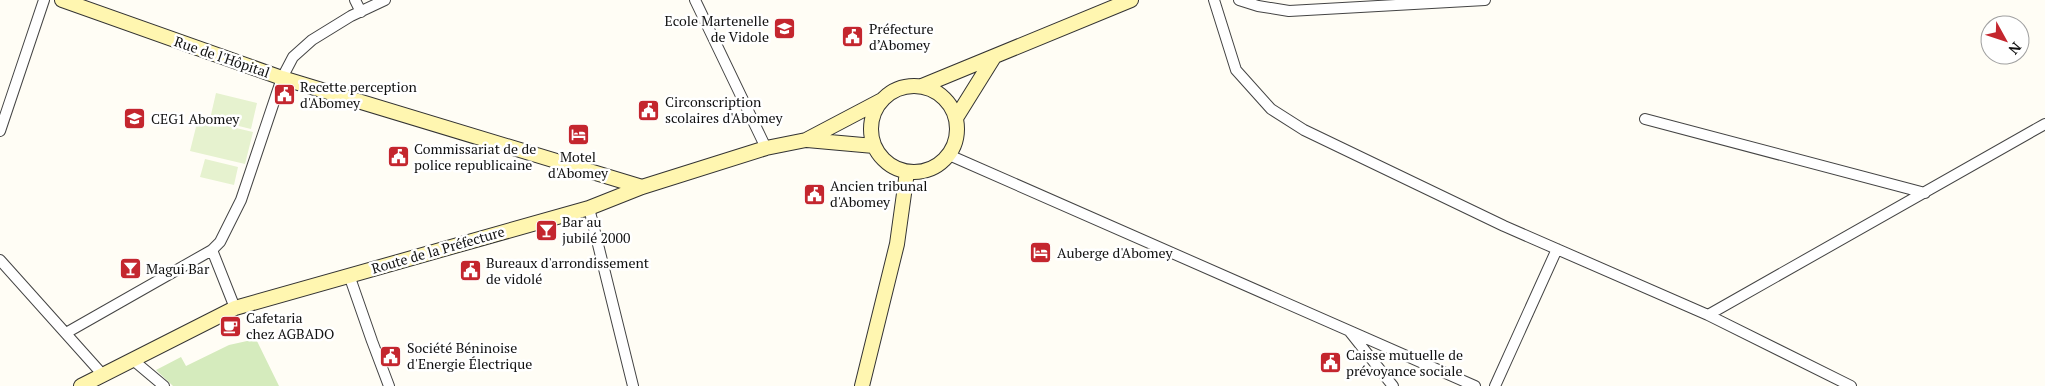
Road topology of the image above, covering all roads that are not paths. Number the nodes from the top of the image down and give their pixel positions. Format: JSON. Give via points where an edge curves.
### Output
{"nodes":[{"id":1,"x":44,"y":0,"type":"edge"},
{"id":2,"x":62,"y":0,"type":"edge"},
{"id":3,"x":355,"y":0,"type":"edge"},
{"id":4,"x":385,"y":0,"type":"edge"},
{"id":5,"x":695,"y":0,"type":"edge"},
{"id":6,"x":1131,"y":0,"type":"edge"},
{"id":7,"x":1214,"y":0,"type":"edge"},
{"id":8,"x":1239,"y":0,"type":"edge"},
{"id":9,"x":1486,"y":0,"type":"edge"},
{"id":10,"x":361,"y":12,"type":"junction"},
{"id":11,"x":994,"y":56,"type":"junction"},
{"id":12,"x":282,"y":78,"type":"junction"},
{"id":13,"x":922,"y":86,"type":"junction"},
{"id":14,"x":882,"y":100,"type":"junction"},
{"id":15,"x":956,"y":118,"type":"junction"},
{"id":16,"x":1645,"y":119,"type":"dead end"},
{"id":17,"x":2045,"y":124,"type":"edge"},
{"id":18,"x":0,"y":131,"type":"edge"},
{"id":19,"x":806,"y":140,"type":"junction"},
{"id":20,"x":874,"y":146,"type":"junction"},
{"id":21,"x":766,"y":148,"type":"junction"},
{"id":22,"x":949,"y":155,"type":"junction"},
{"id":23,"x":906,"y":172,"type":"junction"},
{"id":24,"x":642,"y":187,"type":"junction"},
{"id":25,"x":1924,"y":193,"type":"junction"},
{"id":26,"x":589,"y":208,"type":"junction"},
{"id":27,"x":1556,"y":249,"type":"junction"},
{"id":28,"x":212,"y":250,"type":"junction"},
{"id":29,"x":0,"y":260,"type":"edge"},
{"id":30,"x":349,"y":275,"type":"junction"},
{"id":31,"x":235,"y":308,"type":"junction"},
{"id":32,"x":1708,"y":315,"type":"junction"},
{"id":33,"x":1347,"y":329,"type":"junction"},
{"id":34,"x":66,"y":333,"type":"junction"},
{"id":35,"x":133,"y":360,"type":"junction"},
{"id":36,"x":103,"y":376,"type":"junction"},
{"id":37,"x":81,"y":386,"type":"edge"},
{"id":38,"x":164,"y":386,"type":"edge"},
{"id":39,"x":389,"y":386,"type":"edge"},
{"id":40,"x":633,"y":386,"type":"edge"},
{"id":41,"x":862,"y":386,"type":"edge"},
{"id":42,"x":1394,"y":386,"type":"edge"},
{"id":43,"x":1475,"y":386,"type":"edge"},
{"id":44,"x":1495,"y":386,"type":"edge"},
{"id":45,"x":1851,"y":386,"type":"edge"}],
"edges":[{"from":1,"to":18,"type":"street"},
{"from":2,"to":12,"type":"street","name":"Rue de l'Hôpital"},
{"from":3,"to":10,"type":"street"},
{"from":4,"to":10,"type":"street"},
{"from":5,"to":21,"type":"street"},
{"from":6,"to":11,"type":"street"},
{"from":7,"to":27,"type":"street","via":[[1236,70],[1271,109],[1304,130]]},
{"from":8,"to":9,"type":"street","via":[[1289,11]]},
{"from":10,"to":12,"type":"street","via":[[302,48]]},
{"from":11,"to":13,"type":"street"},
{"from":11,"to":15,"type":"street"},
{"from":12,"to":24,"type":"street","name":"Rue de l'Hôpital"},
{"from":12,"to":28,"type":"street","via":[[241,200],[220,242]]},
{"from":13,"to":14,"type":"street","via":[[900,88]]},
{"from":13,"to":15,"type":"street","via":[[940,94]]},
{"from":14,"to":19,"type":"street","name":"Route de la Préfecture"},
{"from":14,"to":20,"type":"street","via":[[872,117]]},
{"from":15,"to":22,"type":"street","via":[[957,137]]},
{"from":16,"to":25,"type":"street"},
{"from":17,"to":25,"type":"street"},
{"from":19,"to":20,"type":"street","name":"Route de la Préfecture"},
{"from":19,"to":21,"type":"street","name":"Route de la Préfecture"},
{"from":20,"to":23,"type":"street","via":[[887,164]]},
{"from":21,"to":24,"type":"street","name":"Route de la Préfecture"},
{"from":22,"to":23,"type":"street","via":[[935,168]]},
{"from":22,"to":33,"type":"street"},
{"from":23,"to":41,"type":"street","via":[[897,244]]},
{"from":24,"to":26,"type":"street","name":"Route de la Préfecture"},
{"from":25,"to":32,"type":"street"},
{"from":26,"to":30,"type":"street","name":"Route de la Préfecture"},
{"from":26,"to":40,"type":"street"},
{"from":27,"to":32,"type":"street"},
{"from":27,"to":44,"type":"street"},
{"from":28,"to":31,"type":"street"},
{"from":28,"to":34,"type":"street"},
{"from":29,"to":34,"type":"street"},
{"from":30,"to":31,"type":"street","name":"Route de la Préfecture"},
{"from":30,"to":39,"type":"street"},
{"from":31,"to":35,"type":"street","name":"Route de la Préfecture"},
{"from":32,"to":45,"type":"street"},
{"from":33,"to":42,"type":"street"},
{"from":33,"to":43,"type":"street"},
{"from":34,"to":36,"type":"street"},
{"from":35,"to":36,"type":"street","name":"Route de la Préfecture"},
{"from":35,"to":38,"type":"street"},
{"from":36,"to":37,"type":"street","name":"Route de la Préfecture"}]}
